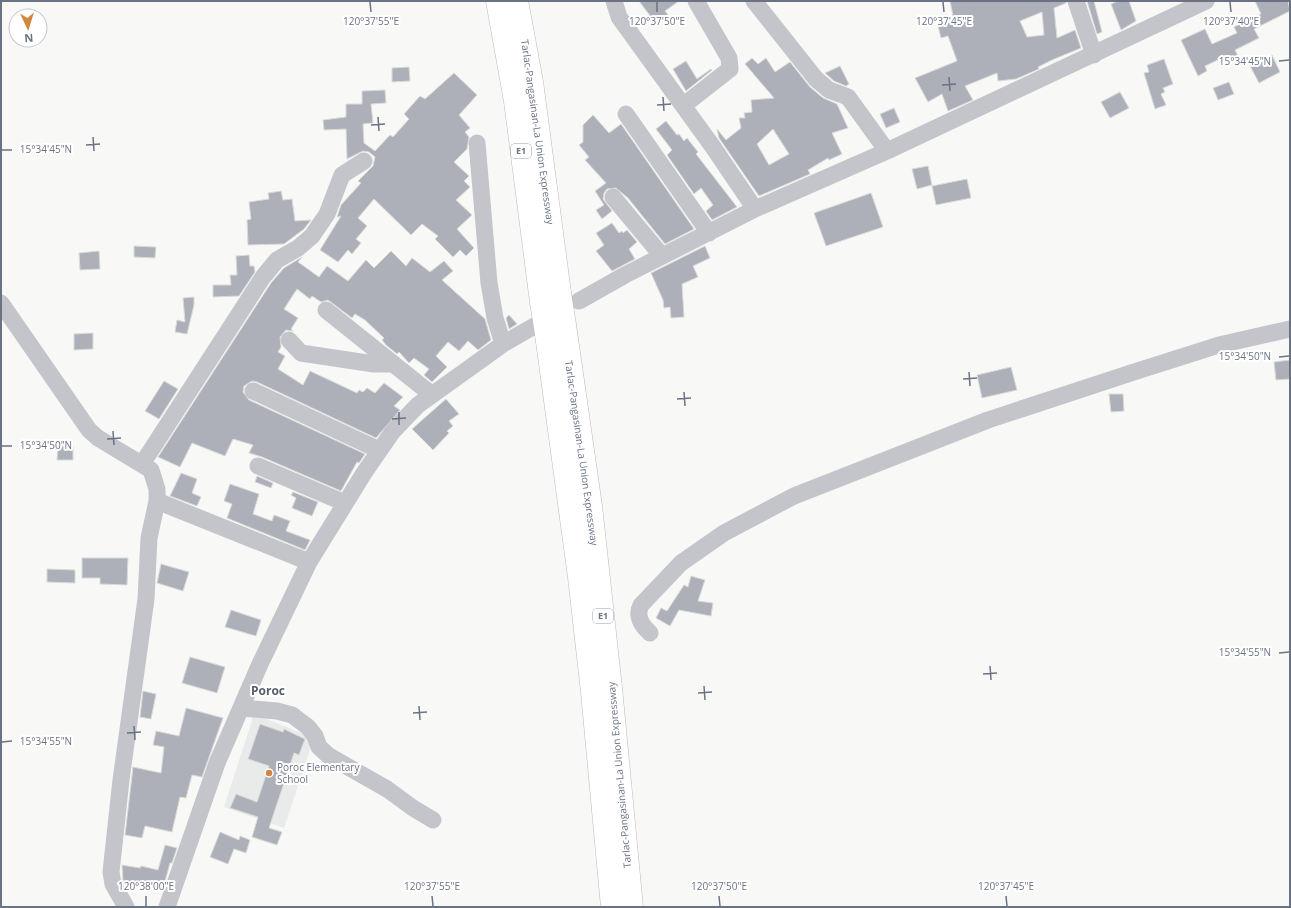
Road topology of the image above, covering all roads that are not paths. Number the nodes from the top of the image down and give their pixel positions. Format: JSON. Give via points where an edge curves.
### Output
{"nodes":[{"id":1,"x":497,"y":1,"type":"edge"},
{"id":2,"x":517,"y":1,"type":"edge"},
{"id":3,"x":614,"y":1,"type":"edge"},
{"id":4,"x":696,"y":1,"type":"edge"},
{"id":5,"x":754,"y":1,"type":"edge"},
{"id":6,"x":1076,"y":1,"type":"edge"},
{"id":7,"x":1206,"y":1,"type":"edge"},
{"id":8,"x":1094,"y":54,"type":"junction"},
{"id":9,"x":684,"y":105,"type":"junction"},
{"id":10,"x":626,"y":114,"type":"dead end"},
{"id":11,"x":477,"y":143,"type":"dead end"},
{"id":12,"x":887,"y":151,"type":"junction"},
{"id":13,"x":364,"y":161,"type":"dead end"},
{"id":14,"x":612,"y":197,"type":"dead end"},
{"id":15,"x":755,"y":209,"type":"junction"},
{"id":16,"x":709,"y":233,"type":"junction"},
{"id":17,"x":662,"y":256,"type":"junction"},
{"id":18,"x":560,"y":299,"type":"junction"},
{"id":19,"x":1,"y":303,"type":"edge"},
{"id":20,"x":326,"y":310,"type":"dead end"},
{"id":21,"x":549,"y":328,"type":"junction"},
{"id":22,"x":1290,"y":330,"type":"edge"},
{"id":23,"x":289,"y":340,"type":"dead end"},
{"id":24,"x":503,"y":344,"type":"junction"},
{"id":25,"x":394,"y":364,"type":"junction"},
{"id":26,"x":254,"y":391,"type":"dead end"},
{"id":27,"x":431,"y":394,"type":"junction"},
{"id":28,"x":379,"y":450,"type":"junction"},
{"id":29,"x":142,"y":464,"type":"junction"},
{"id":30,"x":258,"y":466,"type":"dead end"},
{"id":31,"x":158,"y":501,"type":"junction"},
{"id":32,"x":345,"y":503,"type":"junction"},
{"id":33,"x":309,"y":562,"type":"junction"},
{"id":34,"x":650,"y":633,"type":"dead end"},
{"id":35,"x":241,"y":708,"type":"junction"},
{"id":36,"x":433,"y":820,"type":"dead end"},
{"id":37,"x":126,"y":907,"type":"edge"},
{"id":38,"x":167,"y":907,"type":"edge"},
{"id":39,"x":612,"y":907,"type":"edge"},
{"id":40,"x":632,"y":907,"type":"edge"}],
"edges":[{"from":1,"to":18,"type":"highway","name":"Tarlac-Pangasinan-La Union Expressway","number":"E1","via":[[515,101]]},
{"from":2,"to":18,"type":"highway","name":"Tarlac-Pangasinan-La Union Expressway","number":"E1","via":[[532,82]]},
{"from":3,"to":9,"type":"street","via":[[619,17]]},
{"from":4,"to":9,"type":"street","via":[[729,58],[730,69]]},
{"from":5,"to":12,"type":"street","via":[[816,79],[829,90],[848,97]]},
{"from":6,"to":8,"type":"street"},
{"from":7,"to":8,"type":"street"},
{"from":8,"to":12,"type":"street"},
{"from":9,"to":15,"type":"street"},
{"from":10,"to":16,"type":"street"},
{"from":11,"to":24,"type":"street","via":[[489,283]]},
{"from":12,"to":15,"type":"street"},
{"from":13,"to":29,"type":"street","via":[[342,175],[327,214],[312,236],[277,260],[263,277]]},
{"from":14,"to":17,"type":"street"},
{"from":15,"to":16,"type":"street"},
{"from":16,"to":17,"type":"street"},
{"from":17,"to":18,"type":"street"},
{"from":18,"to":21,"type":"highway","name":"Tarlac-Pangasinan-La Union Expressway","number":"E1","bridge":true},
{"from":19,"to":29,"type":"street","via":[[89,430]]},
{"from":20,"to":25,"type":"street"},
{"from":21,"to":24,"type":"street"},
{"from":21,"to":39,"type":"highway","name":"Tarlac-Pangasinan-La Union Expressway","number":"E1","via":[[578,570]]},
{"from":21,"to":40,"type":"highway","name":"Tarlac-Pangasinan-La Union Expressway","number":"E1","via":[[591,506]]},
{"from":22,"to":34,"type":"street","via":[[1219,345],[995,418],[794,496],[724,533],[681,563],[640,605],[639,617]]},
{"from":23,"to":25,"type":"street","via":[[301,353],[374,364]]},
{"from":24,"to":27,"type":"street"},
{"from":25,"to":27,"type":"street"},
{"from":26,"to":28,"type":"street"},
{"from":27,"to":28,"type":"street","via":[[406,416]]},
{"from":28,"to":32,"type":"street"},
{"from":29,"to":31,"type":"street","via":[[151,470]]},
{"from":30,"to":32,"type":"street"},
{"from":31,"to":33,"type":"street"},
{"from":31,"to":37,"type":"street","via":[[149,538],[146,599],[111,872],[113,884]]},
{"from":32,"to":33,"type":"street"},
{"from":33,"to":35,"type":"street"},
{"from":35,"to":36,"type":"street","via":[[292,715],[308,727],[319,747],[329,756],[387,789]]},
{"from":35,"to":38,"type":"street","via":[[217,763]]}]}
